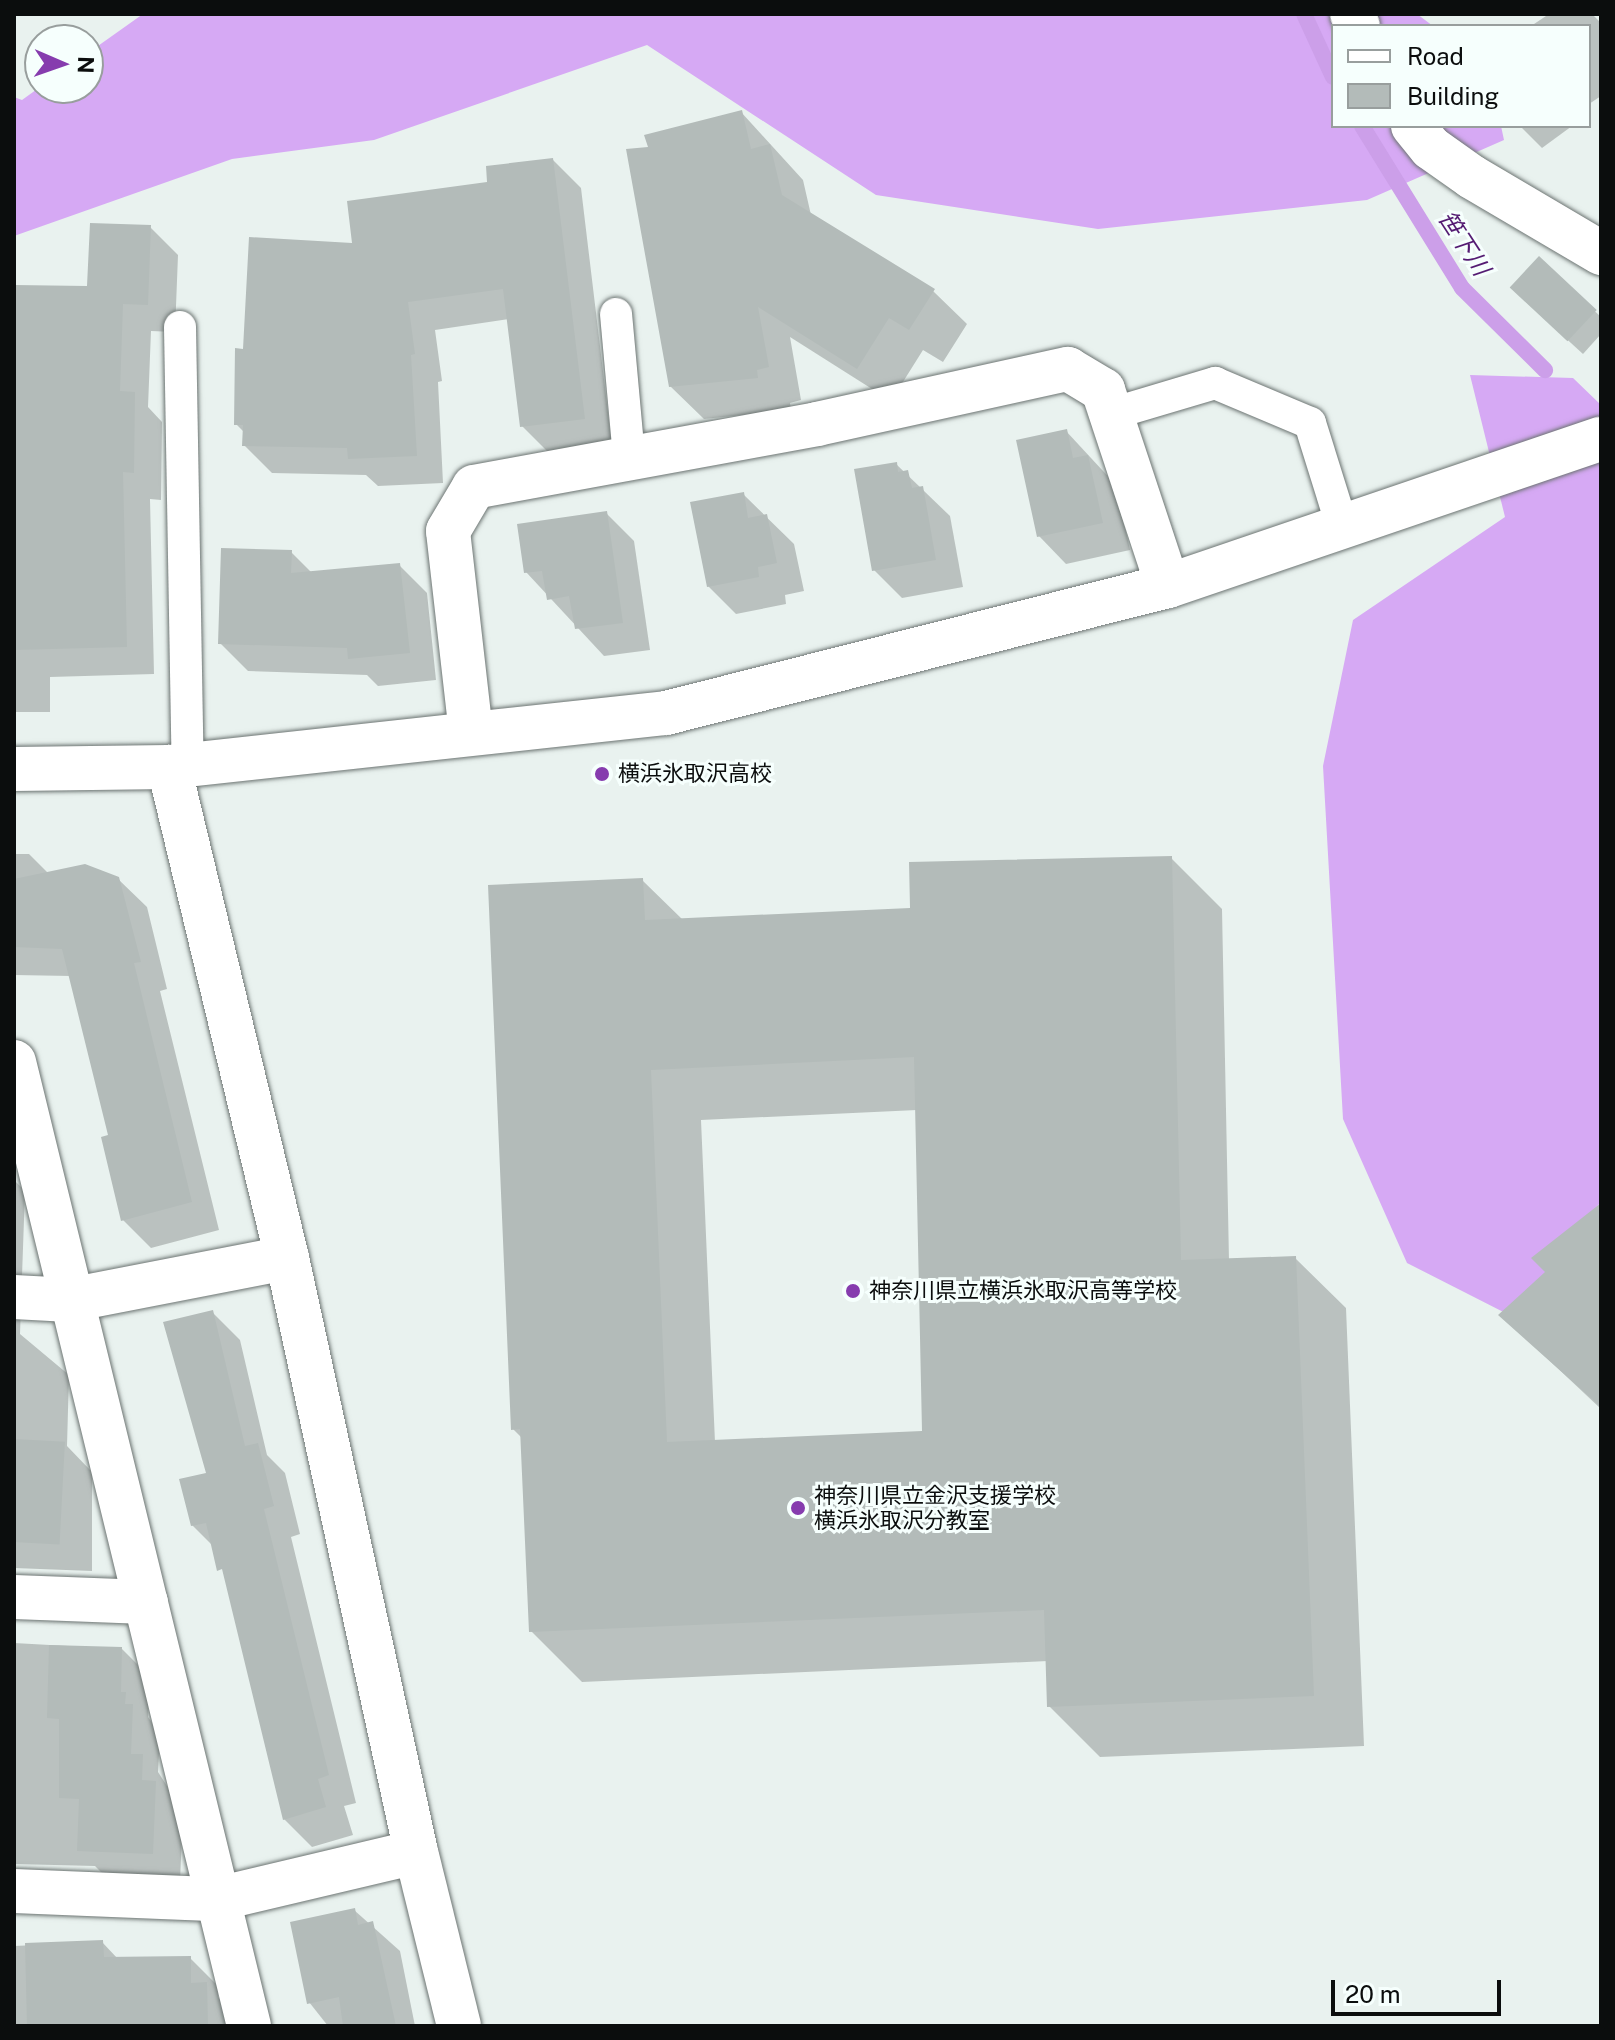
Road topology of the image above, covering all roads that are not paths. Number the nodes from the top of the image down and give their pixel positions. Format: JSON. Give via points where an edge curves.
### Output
{"nodes":[{"id":1,"x":1415,"y":128,"type":"edge"},
{"id":2,"x":1601,"y":253,"type":"edge"},
{"id":3,"x":616,"y":314,"type":"dead end"},
{"id":4,"x":180,"y":327,"type":"dead end"},
{"id":5,"x":1111,"y":414,"type":"junction"},
{"id":6,"x":1601,"y":439,"type":"edge"},
{"id":7,"x":629,"y":458,"type":"junction"},
{"id":8,"x":1343,"y":529,"type":"junction"},
{"id":9,"x":1168,"y":586,"type":"junction"},
{"id":10,"x":471,"y":733,"type":"junction"},
{"id":11,"x":179,"y":765,"type":"junction"},
{"id":12,"x":14,"y":769,"type":"edge"},
{"id":13,"x":14,"y":1062,"type":"edge"},
{"id":14,"x":287,"y":1258,"type":"junction"},
{"id":15,"x":14,"y":1297,"type":"edge"},
{"id":16,"x":70,"y":1300,"type":"junction"},
{"id":17,"x":14,"y":1597,"type":"edge"},
{"id":18,"x":146,"y":1602,"type":"junction"},
{"id":19,"x":416,"y":1852,"type":"junction"},
{"id":20,"x":14,"y":1891,"type":"edge"},
{"id":21,"x":217,"y":1899,"type":"junction"},
{"id":22,"x":249,"y":2026,"type":"edge"},
{"id":23,"x":459,"y":2026,"type":"edge"}],
"edges":[{"from":1,"to":2,"type":"street","via":[[1431,148],[1472,177]]},
{"from":3,"to":7,"type":"lane"},
{"from":4,"to":11,"type":"lane"},
{"from":5,"to":7,"type":"street","via":[[1103,390],[1068,369]]},
{"from":5,"to":8,"type":"lane","via":[[1215,383],[1310,423]]},
{"from":5,"to":9,"type":"street"},
{"from":6,"to":8,"type":"street"},
{"from":7,"to":10,"type":"street","via":[[474,487],[448,531]]},
{"from":8,"to":9,"type":"street"},
{"from":9,"to":10,"type":"street","via":[[666,713]]},
{"from":10,"to":11,"type":"street"},
{"from":11,"to":12,"type":"street"},
{"from":11,"to":14,"type":"street"},
{"from":13,"to":16,"type":"street"},
{"from":14,"to":16,"type":"street"},
{"from":14,"to":19,"type":"street"},
{"from":15,"to":16,"type":"street"},
{"from":16,"to":18,"type":"street"},
{"from":17,"to":18,"type":"street"},
{"from":18,"to":21,"type":"street"},
{"from":19,"to":21,"type":"street"},
{"from":19,"to":23,"type":"street"},
{"from":20,"to":21,"type":"street"},
{"from":21,"to":22,"type":"street"}]}
